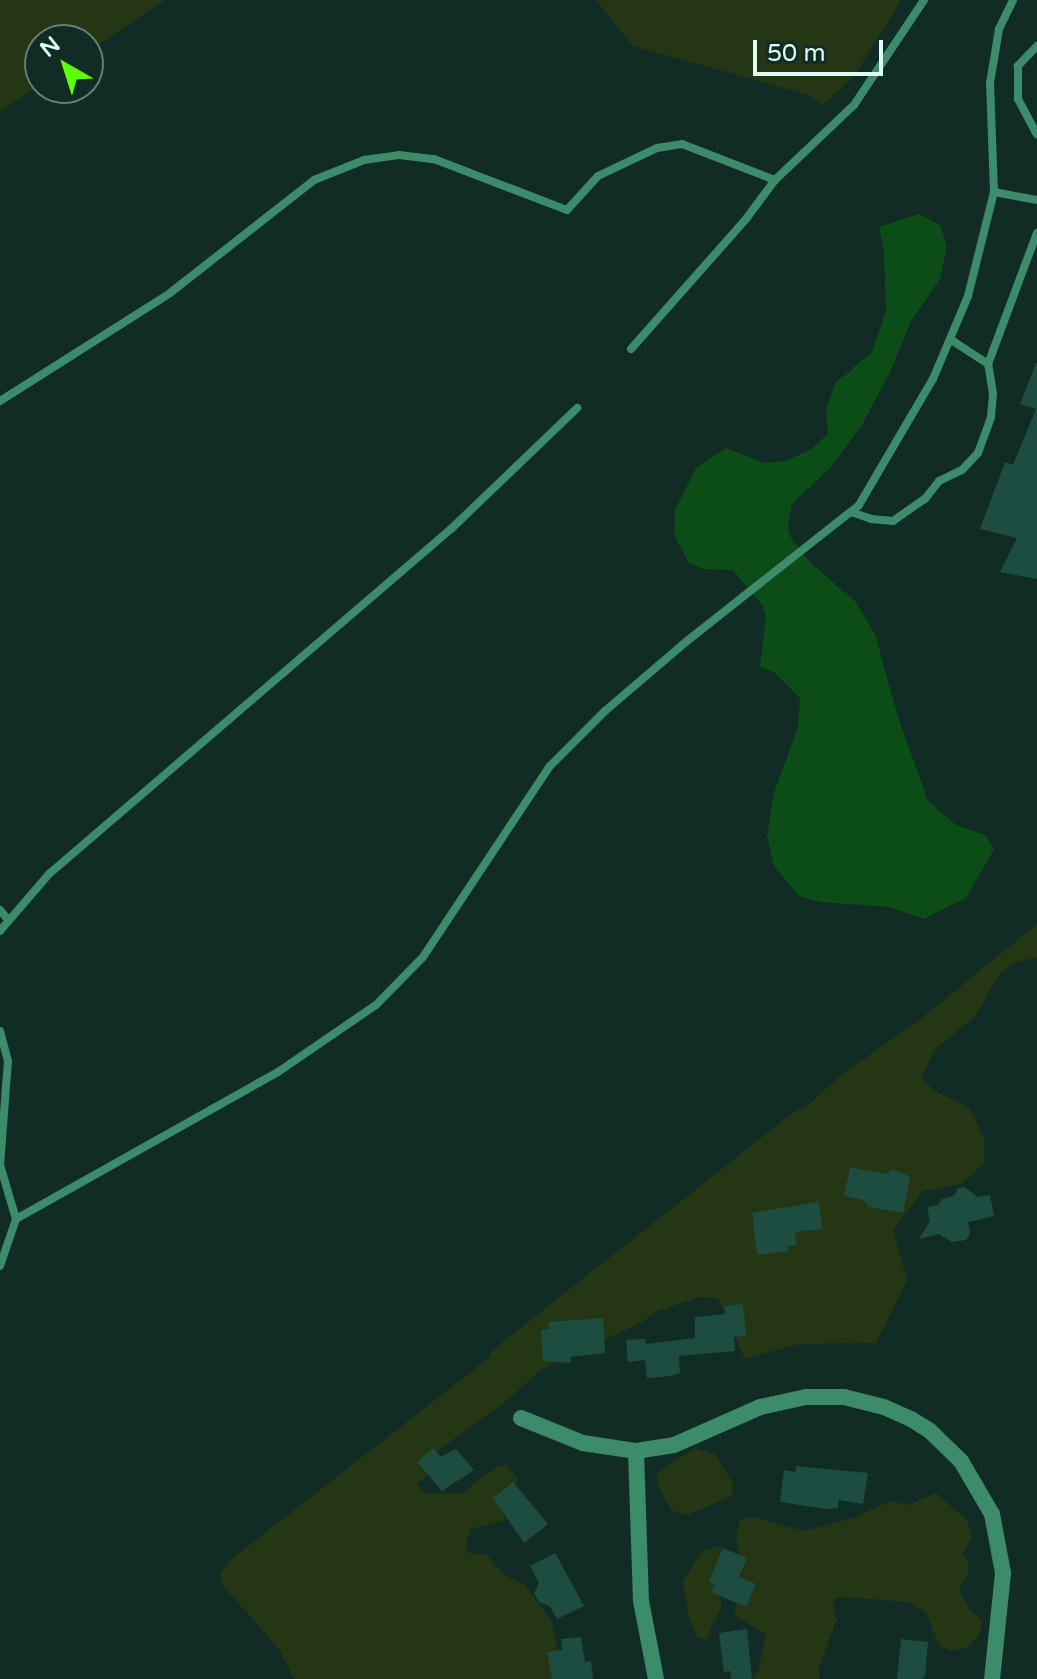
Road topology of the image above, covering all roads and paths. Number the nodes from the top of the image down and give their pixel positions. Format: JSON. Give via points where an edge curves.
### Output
{"nodes":[{"id":1,"x":924,"y":0,"type":"edge"},
{"id":2,"x":1013,"y":0,"type":"edge"},
{"id":3,"x":1037,"y":46,"type":"edge"},
{"id":4,"x":1037,"y":134,"type":"edge"},
{"id":5,"x":775,"y":180,"type":"junction"},
{"id":6,"x":994,"y":192,"type":"junction"},
{"id":7,"x":1037,"y":200,"type":"edge"},
{"id":8,"x":1037,"y":233,"type":"edge"},
{"id":9,"x":950,"y":339,"type":"junction"},
{"id":10,"x":631,"y":349,"type":"dead end"},
{"id":11,"x":988,"y":364,"type":"junction"},
{"id":12,"x":0,"y":401,"type":"edge"},
{"id":13,"x":577,"y":408,"type":"dead end"},
{"id":14,"x":851,"y":512,"type":"junction"},
{"id":15,"x":0,"y":910,"type":"edge"},
{"id":16,"x":8,"y":920,"type":"junction"},
{"id":17,"x":0,"y":931,"type":"edge"},
{"id":18,"x":0,"y":1031,"type":"edge"},
{"id":19,"x":1,"y":1181,"type":"edge"},
{"id":20,"x":16,"y":1219,"type":"junction"},
{"id":21,"x":0,"y":1266,"type":"edge"},
{"id":22,"x":521,"y":1418,"type":"dead end"},
{"id":23,"x":636,"y":1451,"type":"junction"},
{"id":24,"x":656,"y":1679,"type":"edge"},
{"id":25,"x":992,"y":1679,"type":"edge"}],
"edges":[{"from":1,"to":5,"type":"lane","via":[[854,105]]},
{"from":2,"to":6,"type":"lane","via":[[999,29],[990,83]]},
{"from":3,"to":4,"type":"lane","via":[[1018,66],[1018,99]]},
{"from":5,"to":10,"type":"lane"},
{"from":5,"to":12,"type":"lane","via":[[682,144],[657,148],[598,176],[567,210],[434,159],[399,155],[364,160],[314,180],[170,293]]},
{"from":6,"to":7,"type":"lane"},
{"from":6,"to":9,"type":"lane","via":[[968,296]]},
{"from":8,"to":11,"type":"lane"},
{"from":9,"to":11,"type":"lane"},
{"from":9,"to":14,"type":"lane","via":[[933,379]]},
{"from":11,"to":14,"type":"lane","via":[[991,417],[978,453],[893,521]]},
{"from":13,"to":16,"type":"lane","via":[[451,529],[49,874]]},
{"from":14,"to":20,"type":"lane","via":[[605,711],[550,766],[423,957],[376,1005],[278,1072]]},
{"from":15,"to":16,"type":"lane"},
{"from":16,"to":17,"type":"lane"},
{"from":18,"to":19,"type":"lane","via":[[8,1061]]},
{"from":19,"to":20,"type":"lane"},
{"from":20,"to":21,"type":"lane"},
{"from":22,"to":23,"type":"street","via":[[583,1443]]},
{"from":23,"to":24,"type":"street","via":[[641,1601]]},
{"from":23,"to":25,"type":"street","via":[[674,1445],[760,1407],[806,1397],[844,1397],[884,1407],[930,1431],[973,1476],[998,1534],[1003,1573]]}]}
